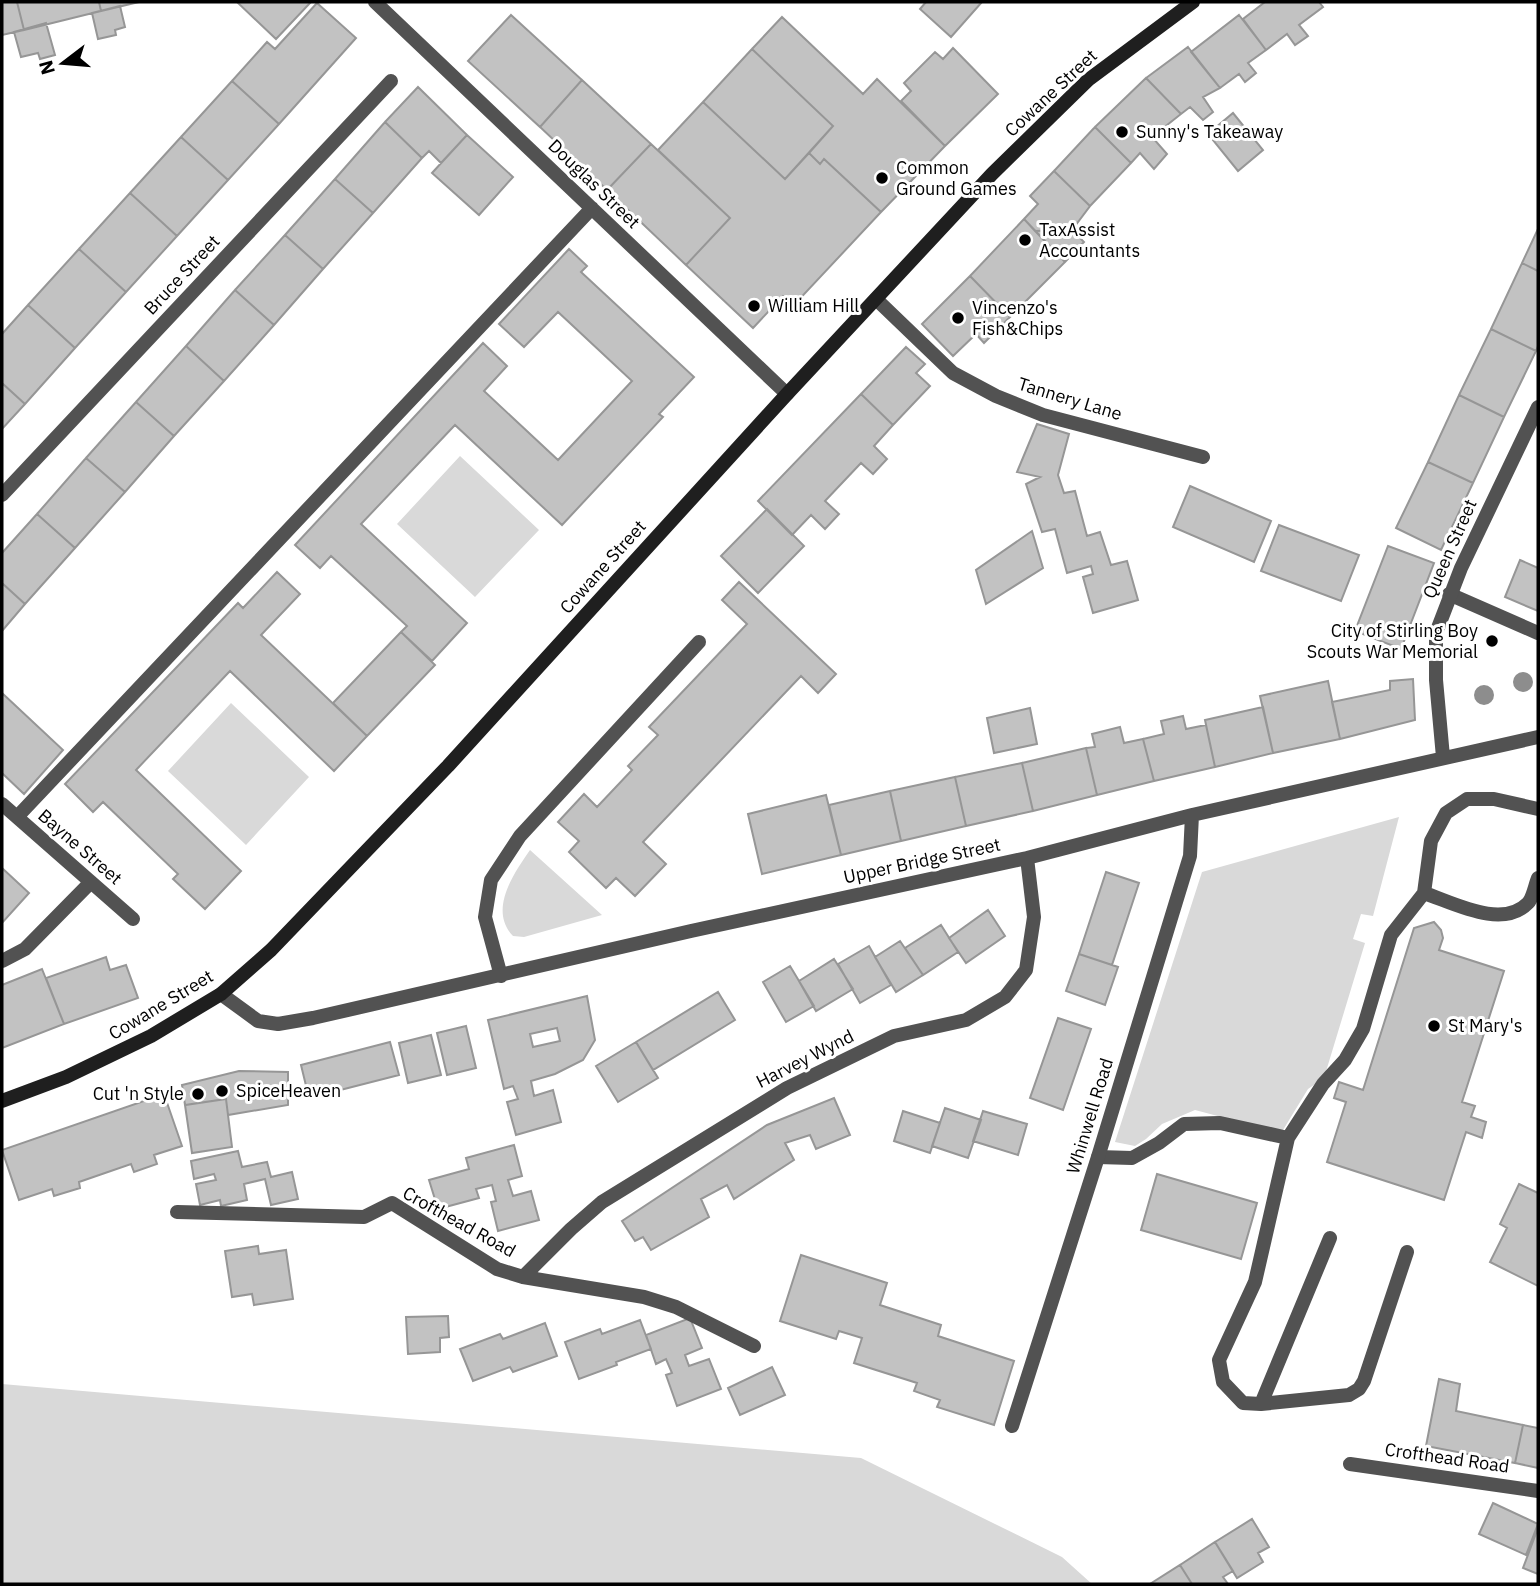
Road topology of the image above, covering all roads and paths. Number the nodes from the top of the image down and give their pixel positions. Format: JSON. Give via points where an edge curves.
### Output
{"nodes":[{"id":1,"x":375,"y":2,"type":"edge"},
{"id":2,"x":1193,"y":2,"type":"edge"},
{"id":3,"x":391,"y":81,"type":"dead end"},
{"id":4,"x":592,"y":208,"type":"junction"},
{"id":5,"x":876,"y":299,"type":"junction"},
{"id":6,"x":787,"y":394,"type":"junction"},
{"id":7,"x":1538,"y":407,"type":"edge"},
{"id":8,"x":1203,"y":457,"type":"dead end"},
{"id":9,"x":2,"y":495,"type":"edge"},
{"id":10,"x":1449,"y":594,"type":"junction"},
{"id":11,"x":1538,"y":633,"type":"edge"},
{"id":12,"x":699,"y":642,"type":"dead end"},
{"id":13,"x":1538,"y":737,"type":"edge"},
{"id":14,"x":1443,"y":757,"type":"junction"},
{"id":15,"x":2,"y":804,"type":"edge"},
{"id":16,"x":1538,"y":808,"type":"edge"},
{"id":17,"x":1192,"y":815,"type":"junction"},
{"id":18,"x":17,"y":817,"type":"junction"},
{"id":19,"x":1027,"y":858,"type":"junction"},
{"id":20,"x":1538,"y":878,"type":"edge"},
{"id":21,"x":91,"y":883,"type":"junction"},
{"id":22,"x":1424,"y":893,"type":"junction"},
{"id":23,"x":133,"y":919,"type":"dead end"},
{"id":24,"x":2,"y":961,"type":"edge"},
{"id":25,"x":501,"y":976,"type":"junction"},
{"id":26,"x":220,"y":994,"type":"junction"},
{"id":27,"x":2,"y":1101,"type":"edge"},
{"id":28,"x":1288,"y":1138,"type":"junction"},
{"id":29,"x":1098,"y":1157,"type":"junction"},
{"id":30,"x":177,"y":1212,"type":"dead end"},
{"id":31,"x":1331,"y":1238,"type":"dead end"},
{"id":32,"x":1407,"y":1252,"type":"dead end"},
{"id":33,"x":523,"y":1277,"type":"junction"},
{"id":34,"x":754,"y":1346,"type":"dead end"},
{"id":35,"x":1261,"y":1404,"type":"junction"},
{"id":36,"x":1012,"y":1426,"type":"dead end"},
{"id":37,"x":1350,"y":1464,"type":"dead end"},
{"id":38,"x":1538,"y":1492,"type":"edge"}],
"edges":[{"from":1,"to":4,"type":"street","name":"Douglas Street"},
{"from":2,"to":5,"type":"main road","name":"Cowane Street","via":[[1088,80],[992,174]]},
{"from":3,"to":9,"type":"street","name":"Bruce Street"},
{"from":4,"to":6,"type":"street","name":"Douglas Street"},
{"from":4,"to":18,"type":"street"},
{"from":5,"to":6,"type":"main road","name":"Cowane Street"},
{"from":5,"to":8,"type":"street","name":"Tannery Lane","via":[[953,373],[996,396],[1043,415]]},
{"from":6,"to":26,"type":"main road","name":"Cowane Street","via":[[448,766],[271,950]]},
{"from":7,"to":10,"type":"street","name":"Queen Street"},
{"from":10,"to":11,"type":"street"},
{"from":10,"to":14,"type":"street","name":"Queen Street","via":[[1436,633]]},
{"from":12,"to":25,"type":"street","via":[[520,836],[491,880],[485,917]]},
{"from":13,"to":14,"type":"street","name":"Upper Bridge Street"},
{"from":14,"to":17,"type":"street","name":"Upper Bridge Street"},
{"from":15,"to":18,"type":"street","name":"Bayne Street"},
{"from":16,"to":22,"type":"street","via":[[1467,799],[1446,813],[1431,841]]},
{"from":17,"to":19,"type":"street","name":"Upper Bridge Street"},
{"from":17,"to":29,"type":"street","name":"Whinwell Road","via":[[1190,856]]},
{"from":18,"to":21,"type":"street","name":"Bayne Street"},
{"from":19,"to":25,"type":"street","name":"Upper Bridge Street"},
{"from":19,"to":33,"type":"street","name":"Harvey Wynd","via":[[1034,917],[1026,970],[1005,997],[966,1020],[894,1036],[787,1088],[602,1202]]},
{"from":20,"to":22,"type":"street","via":[[1529,903],[1508,915],[1485,913]]},
{"from":21,"to":23,"type":"street","name":"Bayne Street"},
{"from":21,"to":24,"type":"street","via":[[25,949]]},
{"from":22,"to":28,"type":"street","via":[[1391,935],[1363,1029]]},
{"from":25,"to":26,"type":"street","name":"Upper Bridge Street","via":[[278,1024],[258,1021]]},
{"from":26,"to":27,"type":"main road","name":"Cowane Street","via":[[118,1053]]},
{"from":28,"to":29,"type":"street","via":[[1220,1123],[1184,1124],[1132,1158]]},
{"from":28,"to":35,"type":"street","via":[[1255,1282],[1219,1360],[1223,1382],[1243,1404]]},
{"from":29,"to":36,"type":"street","name":"Whinwell Road"},
{"from":30,"to":33,"type":"street","name":"Crofthead Road","via":[[364,1217],[392,1203],[497,1269]]},
{"from":31,"to":35,"type":"street"},
{"from":32,"to":35,"type":"street","via":[[1359,1389],[1349,1395]]},
{"from":33,"to":34,"type":"street","name":"Crofthead Road","via":[[644,1297],[676,1307]]},
{"from":37,"to":38,"type":"street","name":"Crofthead Road"}]}
